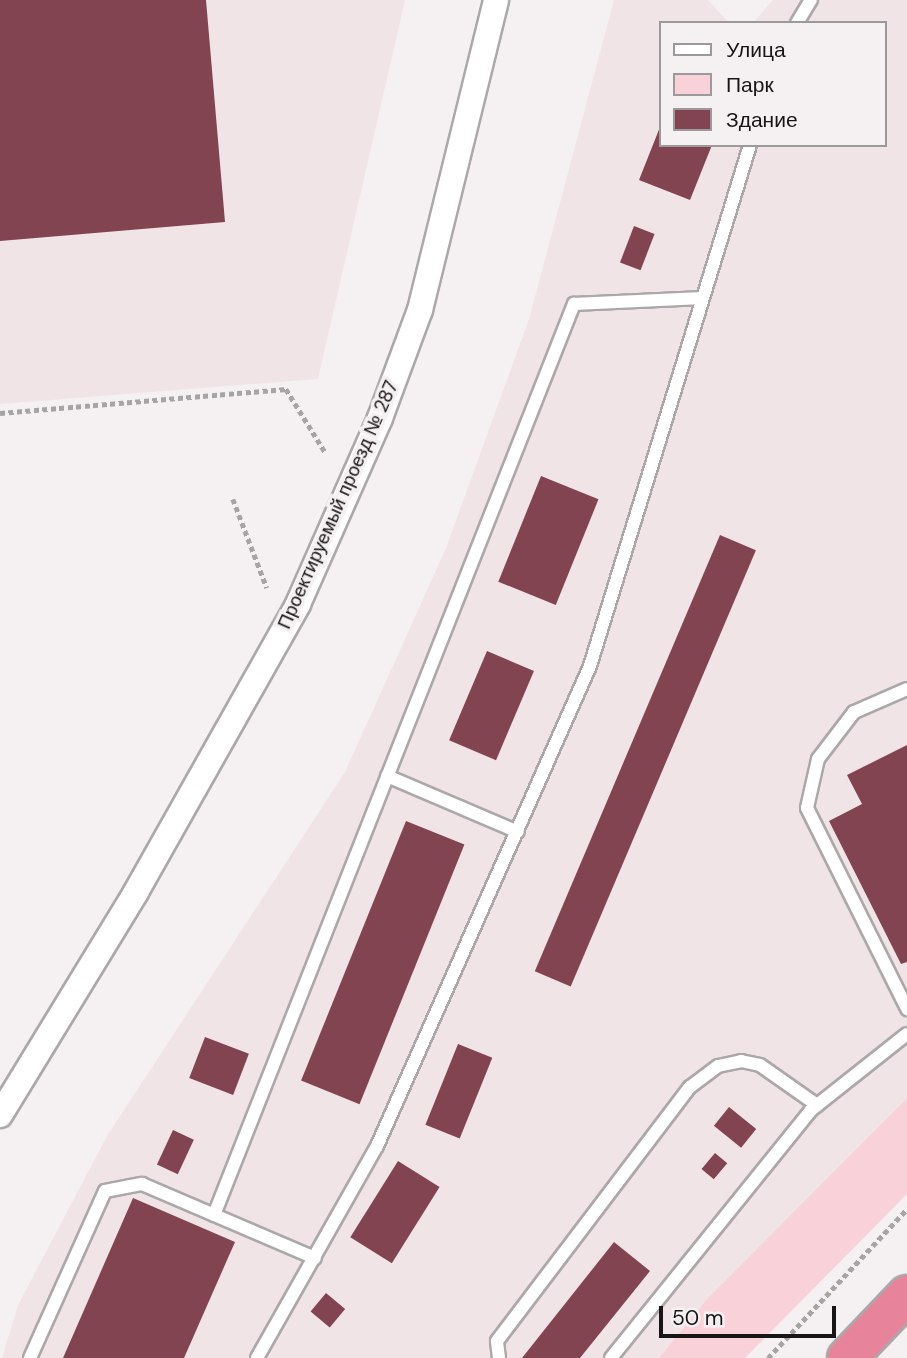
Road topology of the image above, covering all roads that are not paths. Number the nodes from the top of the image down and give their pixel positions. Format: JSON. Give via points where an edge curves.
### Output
{"nodes":[{"id":1,"x":496,"y":0,"type":"edge"},
{"id":2,"x":811,"y":0,"type":"edge"},
{"id":3,"x":798,"y":21,"type":"edge"},
{"id":4,"x":750,"y":147,"type":"edge"},
{"id":5,"x":702,"y":298,"type":"junction"},
{"id":6,"x":907,"y":689,"type":"edge"},
{"id":7,"x":387,"y":776,"type":"junction"},
{"id":8,"x":519,"y":832,"type":"junction"},
{"id":9,"x":907,"y":1009,"type":"edge"},
{"id":10,"x":907,"y":1034,"type":"edge"},
{"id":11,"x":817,"y":1105,"type":"junction"},
{"id":12,"x":0,"y":1115,"type":"edge"},
{"id":13,"x":214,"y":1214,"type":"junction"},
{"id":14,"x":316,"y":1258,"type":"junction"},
{"id":15,"x":907,"y":1296,"type":"edge"},
{"id":16,"x":30,"y":1358,"type":"edge"},
{"id":17,"x":257,"y":1358,"type":"edge"},
{"id":18,"x":499,"y":1358,"type":"edge"},
{"id":19,"x":611,"y":1358,"type":"edge"},
{"id":20,"x":846,"y":1358,"type":"edge"}],
"edges":[{"from":1,"to":12,"type":"street","name":"Проектируемый проезд № 287","via":[[420,310],[380,418],[298,604],[136,892]]},
{"from":2,"to":3,"type":"lane"},
{"from":4,"to":5,"type":"lane"},
{"from":5,"to":7,"type":"lane","via":[[574,304]]},
{"from":5,"to":8,"type":"lane","via":[[590,666]]},
{"from":6,"to":9,"type":"lane","via":[[855,712],[818,759],[807,808]]},
{"from":7,"to":8,"type":"lane"},
{"from":7,"to":13,"type":"lane"},
{"from":8,"to":14,"type":"lane","via":[[377,1146]]},
{"from":10,"to":11,"type":"lane"},
{"from":11,"to":18,"type":"lane","via":[[760,1065],[741,1061],[718,1066],[691,1087],[497,1341]]},
{"from":11,"to":19,"type":"lane"},
{"from":13,"to":14,"type":"lane"},
{"from":13,"to":16,"type":"lane","via":[[142,1184],[105,1191]]},
{"from":14,"to":17,"type":"lane"},
{"from":15,"to":20,"type":"highway"}]}
